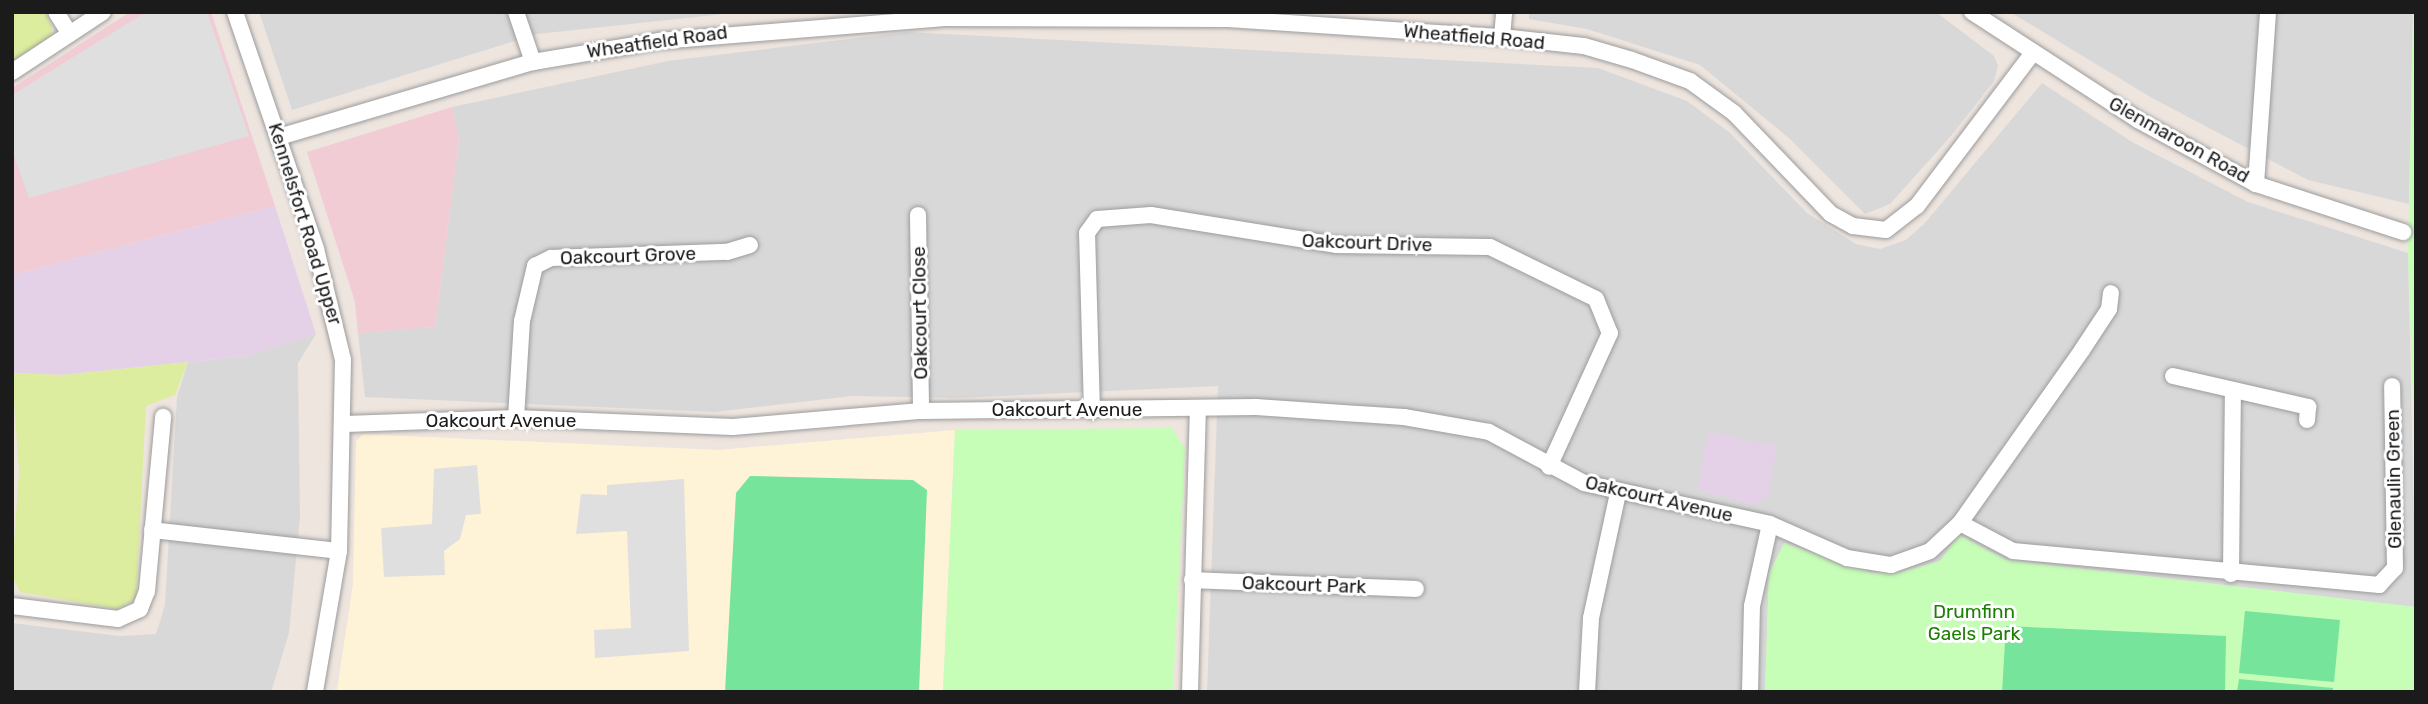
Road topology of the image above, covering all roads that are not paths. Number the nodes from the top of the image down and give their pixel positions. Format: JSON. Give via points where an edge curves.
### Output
{"nodes":[{"id":1,"x":56,"y":12,"type":"edge"},
{"id":2,"x":103,"y":12,"type":"edge"},
{"id":3,"x":235,"y":12,"type":"edge"},
{"id":4,"x":516,"y":12,"type":"edge"},
{"id":5,"x":1504,"y":12,"type":"edge"},
{"id":6,"x":1972,"y":12,"type":"edge"},
{"id":7,"x":2268,"y":12,"type":"edge"},
{"id":8,"x":781,"y":19,"type":"edge"},
{"id":9,"x":70,"y":34,"type":"junction"},
{"id":10,"x":1502,"y":37,"type":"junction"},
{"id":11,"x":2032,"y":54,"type":"junction"},
{"id":12,"x":533,"y":62,"type":"junction"},
{"id":13,"x":12,"y":72,"type":"edge"},
{"id":14,"x":279,"y":136,"type":"junction"},
{"id":15,"x":2256,"y":184,"type":"junction"},
{"id":16,"x":918,"y":215,"type":"dead end"},
{"id":17,"x":2403,"y":232,"type":"dead end"},
{"id":18,"x":750,"y":244,"type":"dead end"},
{"id":19,"x":2110,"y":293,"type":"dead end"},
{"id":20,"x":2173,"y":376,"type":"dead end"},
{"id":21,"x":2392,"y":386,"type":"dead end"},
{"id":22,"x":2233,"y":391,"type":"junction"},
{"id":23,"x":1198,"y":408,"type":"junction"},
{"id":24,"x":921,"y":411,"type":"junction"},
{"id":25,"x":1092,"y":411,"type":"junction"},
{"id":26,"x":163,"y":417,"type":"dead end"},
{"id":27,"x":516,"y":418,"type":"junction"},
{"id":28,"x":2306,"y":421,"type":"dead end"},
{"id":29,"x":345,"y":424,"type":"junction"},
{"id":30,"x":1549,"y":467,"type":"junction"},
{"id":31,"x":1618,"y":493,"type":"junction"},
{"id":32,"x":1959,"y":523,"type":"junction"},
{"id":33,"x":1770,"y":524,"type":"junction"},
{"id":34,"x":152,"y":530,"type":"junction"},
{"id":35,"x":339,"y":551,"type":"junction"},
{"id":36,"x":2231,"y":574,"type":"junction"},
{"id":37,"x":1192,"y":580,"type":"junction"},
{"id":38,"x":1416,"y":589,"type":"dead end"},
{"id":39,"x":12,"y":606,"type":"edge"},
{"id":40,"x":315,"y":692,"type":"edge"},
{"id":41,"x":1190,"y":692,"type":"edge"},
{"id":42,"x":1587,"y":692,"type":"edge"},
{"id":43,"x":1750,"y":692,"type":"edge"}],
"edges":[{"from":1,"to":9,"type":"street"},
{"from":2,"to":9,"type":"street"},
{"from":3,"to":14,"type":"street","name":"Kennelsfort Road Upper"},
{"from":4,"to":12,"type":"street"},
{"from":5,"to":10,"type":"street"},
{"from":6,"to":11,"type":"street","name":"Glenmaroon Road"},
{"from":7,"to":15,"type":"street"},
{"from":8,"to":10,"type":"street","name":"Wheatfield Road","via":[[1135,17]]},
{"from":8,"to":12,"type":"street","name":"Wheatfield Road"},
{"from":9,"to":13,"type":"street"},
{"from":10,"to":11,"type":"street","name":"Wheatfield Road","via":[[1584,47],[1690,81],[1734,113],[1831,214],[1870,229],[1886,230],[1917,206]]},
{"from":11,"to":15,"type":"street","name":"Glenmaroon Road"},
{"from":12,"to":14,"type":"street","name":"Wheatfield Road"},
{"from":14,"to":29,"type":"street","name":"Kennelsfort Road Upper","via":[[336,322]]},
{"from":15,"to":17,"type":"street","name":"Glenmaroon Road"},
{"from":16,"to":24,"type":"street","name":"Oakcourt Close"},
{"from":18,"to":27,"type":"street","name":"Oakcourt Grove","via":[[727,252],[551,258],[535,265],[522,321]]},
{"from":19,"to":32,"type":"street","via":[[2109,309]]},
{"from":20,"to":22,"type":"street"},
{"from":21,"to":36,"type":"street","name":"Glenaulin Green","via":[[2396,538],[2388,580],[2379,585]]},
{"from":22,"to":28,"type":"street","via":[[2308,407]]},
{"from":22,"to":36,"type":"street"},
{"from":23,"to":25,"type":"street","name":"Oakcourt Avenue"},
{"from":23,"to":30,"type":"street","name":"Oakcourt Avenue","via":[[1458,422]]},
{"from":23,"to":37,"type":"street"},
{"from":24,"to":25,"type":"street","name":"Oakcourt Avenue"},
{"from":24,"to":27,"type":"street","name":"Oakcourt Avenue","via":[[733,427]]},
{"from":25,"to":30,"type":"street","name":"Oakcourt Drive","via":[[1087,233],[1097,219],[1151,215],[1336,245],[1490,247],[1596,299],[1610,332]]},
{"from":26,"to":34,"type":"street"},
{"from":27,"to":29,"type":"street","name":"Oakcourt Avenue"},
{"from":29,"to":35,"type":"street","name":"Kennelsfort Road Upper"},
{"from":30,"to":31,"type":"street","name":"Oakcourt Avenue"},
{"from":31,"to":33,"type":"street","name":"Oakcourt Avenue"},
{"from":31,"to":42,"type":"street","via":[[1591,618]]},
{"from":32,"to":33,"type":"street","via":[[1930,551],[1891,565],[1847,558]]},
{"from":32,"to":36,"type":"street","name":"Glenaulin Green","via":[[2013,551]]},
{"from":33,"to":43,"type":"street","via":[[1752,606]]},
{"from":34,"to":35,"type":"street"},
{"from":34,"to":39,"type":"street","via":[[147,591],[134,615],[118,619]]},
{"from":35,"to":40,"type":"street","name":"Kennelsfort Road Upper"},
{"from":37,"to":38,"type":"street","name":"Oakcourt Park"},
{"from":37,"to":41,"type":"street"}]}
